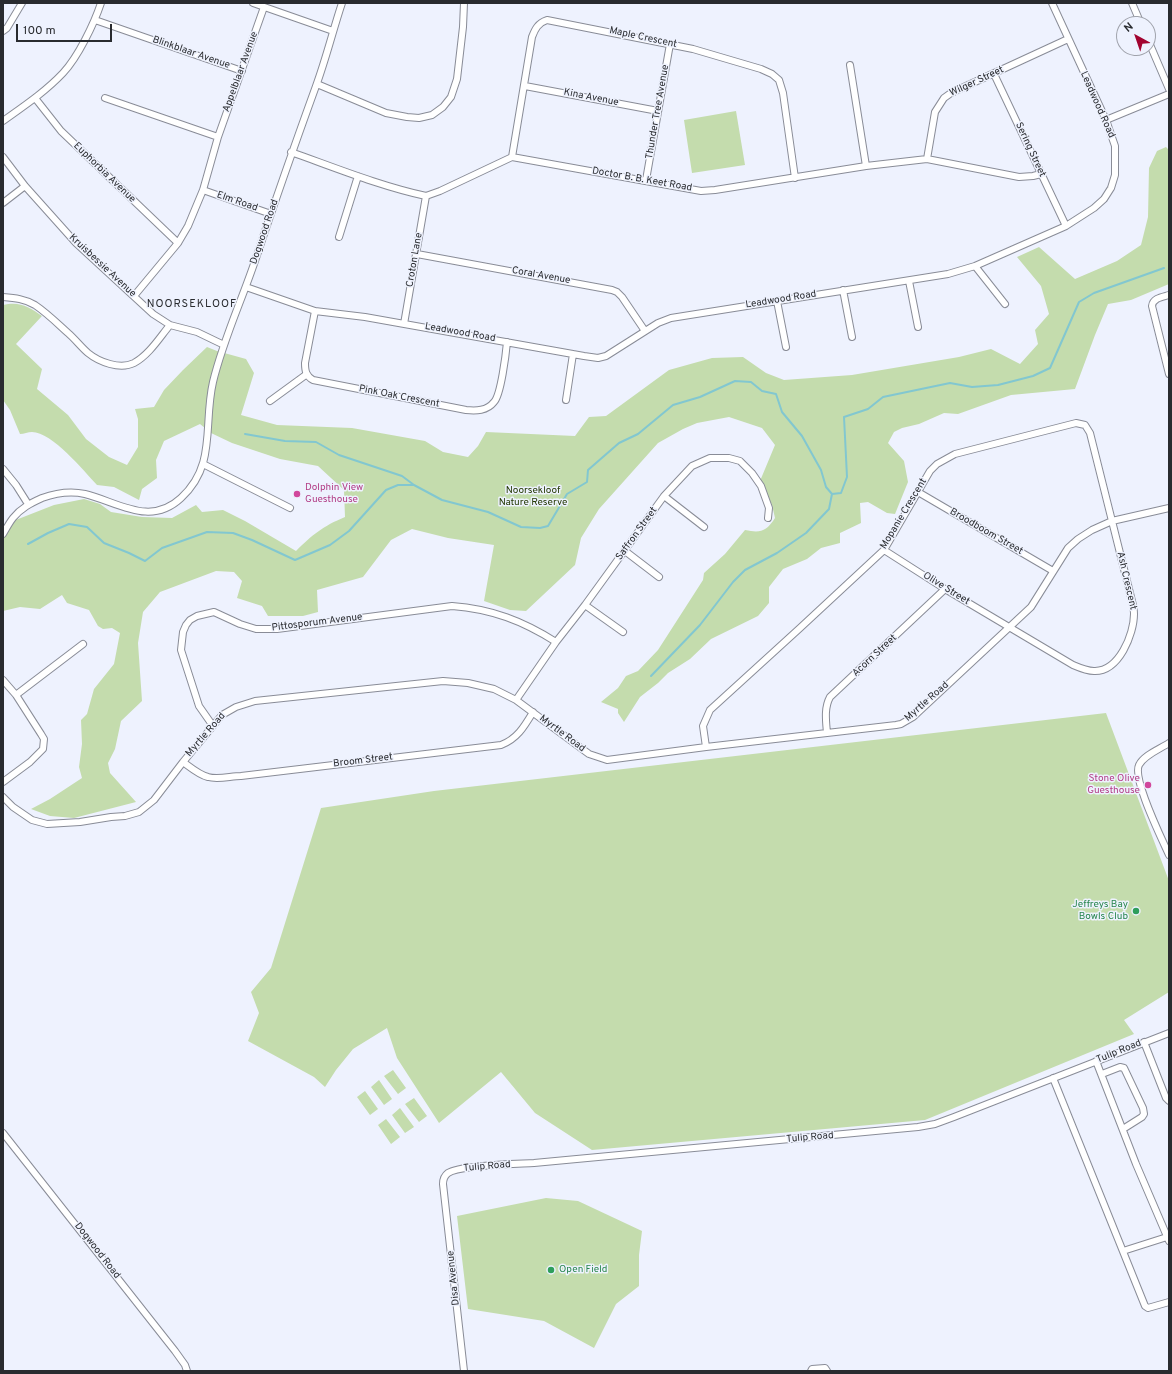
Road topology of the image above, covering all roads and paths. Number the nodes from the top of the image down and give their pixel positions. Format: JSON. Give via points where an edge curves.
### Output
{"nodes":[{"id":1,"x":22,"y":3,"type":"edge"},
{"id":2,"x":101,"y":3,"type":"edge"},
{"id":3,"x":253,"y":3,"type":"edge"},
{"id":4,"x":342,"y":3,"type":"edge"},
{"id":5,"x":464,"y":3,"type":"edge"},
{"id":6,"x":1052,"y":3,"type":"edge"},
{"id":7,"x":1132,"y":3,"type":"edge"},
{"id":8,"x":264,"y":7,"type":"junction"},
{"id":9,"x":1138,"y":16,"type":"edge"},
{"id":10,"x":95,"y":20,"type":"junction"},
{"id":11,"x":3,"y":31,"type":"edge"},
{"id":12,"x":332,"y":31,"type":"junction"},
{"id":13,"x":1068,"y":39,"type":"junction"},
{"id":14,"x":670,"y":44,"type":"junction"},
{"id":15,"x":1155,"y":56,"type":"edge"},
{"id":16,"x":850,"y":65,"type":"dead end"},
{"id":17,"x":242,"y":71,"type":"junction"},
{"id":18,"x":994,"y":74,"type":"junction"},
{"id":19,"x":316,"y":84,"type":"junction"},
{"id":20,"x":525,"y":86,"type":"junction"},
{"id":21,"x":1169,"y":89,"type":"edge"},
{"id":22,"x":1169,"y":94,"type":"edge"},
{"id":23,"x":35,"y":98,"type":"junction"},
{"id":24,"x":105,"y":98,"type":"dead end"},
{"id":25,"x":658,"y":111,"type":"junction"},
{"id":26,"x":1106,"y":120,"type":"junction"},
{"id":27,"x":3,"y":121,"type":"edge"},
{"id":28,"x":218,"y":137,"type":"junction"},
{"id":29,"x":291,"y":152,"type":"junction"},
{"id":30,"x":512,"y":156,"type":"junction"},
{"id":31,"x":3,"y":157,"type":"edge"},
{"id":32,"x":927,"y":159,"type":"junction"},
{"id":33,"x":866,"y":166,"type":"junction"},
{"id":34,"x":1041,"y":174,"type":"junction"},
{"id":35,"x":358,"y":176,"type":"junction"},
{"id":36,"x":795,"y":178,"type":"junction"},
{"id":37,"x":646,"y":180,"type":"junction"},
{"id":38,"x":25,"y":186,"type":"junction"},
{"id":39,"x":202,"y":190,"type":"junction"},
{"id":40,"x":426,"y":196,"type":"junction"},
{"id":41,"x":3,"y":203,"type":"edge"},
{"id":42,"x":271,"y":214,"type":"junction"},
{"id":43,"x":1066,"y":226,"type":"junction"},
{"id":44,"x":339,"y":238,"type":"dead end"},
{"id":45,"x":178,"y":243,"type":"junction"},
{"id":46,"x":417,"y":254,"type":"junction"},
{"id":47,"x":975,"y":266,"type":"junction"},
{"id":48,"x":910,"y":281,"type":"junction"},
{"id":49,"x":246,"y":287,"type":"junction"},
{"id":50,"x":843,"y":290,"type":"junction"},
{"id":51,"x":1169,"y":295,"type":"edge"},
{"id":52,"x":134,"y":296,"type":"junction"},
{"id":53,"x":3,"y":297,"type":"edge"},
{"id":54,"x":777,"y":301,"type":"junction"},
{"id":55,"x":1006,"y":304,"type":"dead end"},
{"id":56,"x":315,"y":311,"type":"junction"},
{"id":57,"x":404,"y":324,"type":"junction"},
{"id":58,"x":170,"y":325,"type":"junction"},
{"id":59,"x":918,"y":327,"type":"dead end"},
{"id":60,"x":645,"y":331,"type":"junction"},
{"id":61,"x":852,"y":337,"type":"dead end"},
{"id":62,"x":506,"y":342,"type":"junction"},
{"id":63,"x":224,"y":345,"type":"junction"},
{"id":64,"x":786,"y":347,"type":"dead end"},
{"id":65,"x":573,"y":354,"type":"junction"},
{"id":66,"x":307,"y":374,"type":"junction"},
{"id":67,"x":1169,"y":374,"type":"edge"},
{"id":68,"x":566,"y":400,"type":"dead end"},
{"id":69,"x":270,"y":401,"type":"dead end"},
{"id":70,"x":203,"y":464,"type":"junction"},
{"id":71,"x":3,"y":470,"type":"edge"},
{"id":72,"x":918,"y":492,"type":"junction"},
{"id":73,"x":664,"y":496,"type":"junction"},
{"id":74,"x":28,"y":504,"type":"junction"},
{"id":75,"x":290,"y":508,"type":"dead end"},
{"id":76,"x":1169,"y":508,"type":"edge"},
{"id":77,"x":768,"y":518,"type":"dead end"},
{"id":78,"x":1112,"y":521,"type":"junction"},
{"id":79,"x":704,"y":527,"type":"dead end"},
{"id":80,"x":3,"y":534,"type":"edge"},
{"id":81,"x":884,"y":550,"type":"junction"},
{"id":82,"x":625,"y":551,"type":"junction"},
{"id":83,"x":1054,"y":571,"type":"junction"},
{"id":84,"x":659,"y":577,"type":"dead end"},
{"id":85,"x":946,"y":589,"type":"junction"},
{"id":86,"x":585,"y":605,"type":"junction"},
{"id":87,"x":1010,"y":627,"type":"junction"},
{"id":88,"x":623,"y":632,"type":"dead end"},
{"id":89,"x":556,"y":642,"type":"junction"},
{"id":90,"x":83,"y":644,"type":"dead end"},
{"id":91,"x":3,"y":680,"type":"edge"},
{"id":92,"x":16,"y":695,"type":"junction"},
{"id":93,"x":516,"y":700,"type":"junction"},
{"id":94,"x":533,"y":712,"type":"junction"},
{"id":95,"x":213,"y":726,"type":"junction"},
{"id":96,"x":827,"y":733,"type":"junction"},
{"id":97,"x":1169,"y":743,"type":"edge"},
{"id":98,"x":706,"y":747,"type":"junction"},
{"id":99,"x":183,"y":762,"type":"junction"},
{"id":100,"x":3,"y":782,"type":"edge"},
{"id":101,"x":3,"y":797,"type":"edge"},
{"id":102,"x":1169,"y":855,"type":"edge"},
{"id":103,"x":1169,"y":1033,"type":"edge"},
{"id":104,"x":1144,"y":1042,"type":"junction"},
{"id":105,"x":1096,"y":1061,"type":"junction"},
{"id":106,"x":1102,"y":1074,"type":"junction"},
{"id":107,"x":1053,"y":1078,"type":"junction"},
{"id":108,"x":1169,"y":1101,"type":"edge"},
{"id":109,"x":1123,"y":1129,"type":"junction"},
{"id":110,"x":3,"y":1133,"type":"edge"},
{"id":111,"x":443,"y":1184,"type":"joint"},
{"id":112,"x":1168,"y":1239,"type":"edge"},
{"id":113,"x":1123,"y":1251,"type":"junction"},
{"id":114,"x":1169,"y":1302,"type":"edge"},
{"id":115,"x":825,"y":1369,"type":"edge"},
{"id":116,"x":187,"y":1371,"type":"edge"},
{"id":117,"x":464,"y":1371,"type":"edge"},
{"id":118,"x":811,"y":1371,"type":"edge"}],
"edges":[{"from":1,"to":11,"type":"street"},
{"from":2,"to":10,"type":"street"},
{"from":3,"to":8,"type":"street"},
{"from":4,"to":12,"type":"street","name":"Dogwood Road"},
{"from":5,"to":19,"type":"street","via":[[453,91],[443,108],[432,115],[419,118],[386,113]]},
{"from":6,"to":13,"type":"street","name":"Leadwood Road"},
{"from":7,"to":9,"type":"street"},
{"from":8,"to":12,"type":"street"},
{"from":8,"to":17,"type":"street","name":"Appelblaar Avenue"},
{"from":10,"to":17,"type":"street","name":"Blinkblaar Avenue"},
{"from":10,"to":23,"type":"street","via":[[64,72]]},
{"from":12,"to":19,"type":"street","name":"Dogwood Road"},
{"from":13,"to":18,"type":"street","name":"Wilger Street"},
{"from":13,"to":26,"type":"street","name":"Leadwood Road"},
{"from":14,"to":20,"type":"street","name":"Maple Crescent","via":[[546,20],[534,32]]},
{"from":14,"to":25,"type":"street","name":"Thunder Tree Avenue"},
{"from":14,"to":36,"type":"street","name":"Maple Crescent","via":[[761,69],[776,76],[783,93]]},
{"from":15,"to":21,"type":"street"},
{"from":16,"to":33,"type":"street"},
{"from":17,"to":28,"type":"street","name":"Appelblaar Avenue"},
{"from":18,"to":32,"type":"street","name":"Wilger Street","via":[[944,98],[935,112]]},
{"from":18,"to":34,"type":"street","name":"Sering Street"},
{"from":19,"to":29,"type":"street","name":"Dogwood Road"},
{"from":20,"to":25,"type":"street","name":"Kina Avenue"},
{"from":20,"to":30,"type":"street","name":"Maple Crescent"},
{"from":22,"to":26,"type":"street"},
{"from":23,"to":27,"type":"street"},
{"from":23,"to":45,"type":"street","name":"Euphorbia Avenue","via":[[61,131]]},
{"from":24,"to":28,"type":"street"},
{"from":25,"to":37,"type":"street","name":"Thunder Tree Avenue"},
{"from":26,"to":43,"type":"street","name":"Leadwood Road","via":[[1115,146],[1115,175],[1111,188],[1094,208]]},
{"from":28,"to":39,"type":"street","name":"Appelblaar Avenue"},
{"from":29,"to":35,"type":"street"},
{"from":29,"to":42,"type":"street","name":"Dogwood Road"},
{"from":30,"to":37,"type":"street","name":"Doctor B. B. Keet Road"},
{"from":30,"to":40,"type":"street"},
{"from":31,"to":38,"type":"street","name":"Kruisbessie Avenue"},
{"from":32,"to":33,"type":"street","name":"Doctor B. B. Keet Road"},
{"from":32,"to":34,"type":"street","name":"Doctor B. B. Keet Road","via":[[1018,176]]},
{"from":33,"to":36,"type":"street","name":"Doctor B. B. Keet Road"},
{"from":34,"to":43,"type":"street","name":"Sering Street"},
{"from":35,"to":40,"type":"street"},
{"from":35,"to":44,"type":"street"},
{"from":36,"to":37,"type":"street","name":"Doctor B. B. Keet Road","via":[[701,191]]},
{"from":38,"to":41,"type":"street"},
{"from":38,"to":52,"type":"street","name":"Kruisbessie Avenue","via":[[76,243]]},
{"from":39,"to":42,"type":"street","name":"Elm Road"},
{"from":39,"to":45,"type":"street","name":"Appelblaar Avenue","via":[[188,226]]},
{"from":40,"to":46,"type":"street","name":"Croton Lane"},
{"from":42,"to":49,"type":"street","name":"Dogwood Road"},
{"from":43,"to":47,"type":"street","name":"Leadwood Road"},
{"from":45,"to":52,"type":"street","name":"Appelblaar Avenue"},
{"from":46,"to":57,"type":"street","name":"Croton Lane"},
{"from":46,"to":60,"type":"street","name":"Coral Avenue","via":[[612,290],[622,297]]},
{"from":47,"to":48,"type":"street","name":"Leadwood Road"},
{"from":47,"to":55,"type":"street"},
{"from":48,"to":50,"type":"street","name":"Leadwood Road"},
{"from":48,"to":59,"type":"street"},
{"from":49,"to":56,"type":"street","name":"Leadwood Road"},
{"from":49,"to":63,"type":"street","name":"Dogwood Road"},
{"from":50,"to":54,"type":"street","name":"Leadwood Road"},
{"from":50,"to":61,"type":"street"},
{"from":51,"to":67,"type":"street","via":[[1155,300],[1152,306]]},
{"from":52,"to":58,"type":"street","name":"Kruisbessie Avenue","via":[[153,314]]},
{"from":53,"to":58,"type":"street","via":[[19,298],[36,306],[88,353],[104,362],[119,365],[128,365],[139,359]]},
{"from":54,"to":60,"type":"street","name":"Leadwood Road","via":[[671,318]]},
{"from":54,"to":64,"type":"street"},
{"from":56,"to":57,"type":"street","name":"Leadwood Road"},
{"from":56,"to":66,"type":"street","via":[[305,363]]},
{"from":57,"to":62,"type":"street","name":"Leadwood Road"},
{"from":58,"to":63,"type":"street","name":"Kruisbessie Avenue","via":[[197,332]]},
{"from":60,"to":65,"type":"street","name":"Leadwood Road","via":[[606,356],[598,358]]},
{"from":62,"to":65,"type":"street","name":"Leadwood Road"},
{"from":62,"to":66,"type":"street","name":"Pink Oak Crescent","via":[[506,358],[497,398],[489,407],[477,411],[314,380]]},
{"from":63,"to":70,"type":"street","name":"Dogwood Road","via":[[212,384]]},
{"from":65,"to":68,"type":"street"},
{"from":66,"to":69,"type":"street"},
{"from":70,"to":74,"type":"street","name":"Dogwood Road","via":[[191,488],[180,499],[161,510],[132,511],[84,494],[67,492],[47,496]]},
{"from":70,"to":75,"type":"street"},
{"from":71,"to":74,"type":"street"},
{"from":72,"to":78,"type":"street","name":"Mopanie Crescent","via":[[930,470],[955,454],[1080,423],[1085,425],[1090,433]]},
{"from":72,"to":81,"type":"street","name":"Mopanie Crescent"},
{"from":72,"to":83,"type":"street","name":"Broodboom Street"},
{"from":73,"to":77,"type":"street","name":"Saffron Street","via":[[692,466],[710,458],[729,458],[740,461],[761,486],[769,508]]},
{"from":73,"to":79,"type":"street"},
{"from":73,"to":82,"type":"street","name":"Saffron Street"},
{"from":74,"to":80,"type":"street","name":"Dogwood Road","via":[[13,518]]},
{"from":76,"to":78,"type":"street","name":"Myrtle Road"},
{"from":78,"to":83,"type":"street","name":"Myrtle Road","via":[[1092,530],[1068,548]]},
{"from":78,"to":87,"type":"street","name":"Ash Crescent","via":[[1134,614],[1128,643],[1121,655],[1104,669],[1084,669]]},
{"from":81,"to":85,"type":"street","name":"Olive Street"},
{"from":81,"to":98,"type":"street","name":"Mopanie Crescent","via":[[714,706],[703,726]]},
{"from":82,"to":84,"type":"street"},
{"from":82,"to":86,"type":"street","name":"Saffron Street"},
{"from":83,"to":87,"type":"street","name":"Myrtle Road","via":[[1031,607]]},
{"from":85,"to":87,"type":"street","name":"Olive Street"},
{"from":85,"to":96,"type":"street","name":"Acorn Street","via":[[830,697],[826,709]]},
{"from":86,"to":88,"type":"street"},
{"from":86,"to":89,"type":"street","name":"Saffron Street"},
{"from":87,"to":96,"type":"street","name":"Myrtle Road","via":[[907,720],[896,725]]},
{"from":89,"to":93,"type":"street","name":"Saffron Street"},
{"from":89,"to":95,"type":"street","name":"Pittosporum Avenue","via":[[517,620],[473,607],[452,606],[278,629],[256,629],[214,612],[197,616],[186,625],[181,650],[198,706]]},
{"from":90,"to":92,"type":"street"},
{"from":91,"to":92,"type":"street"},
{"from":92,"to":100,"type":"street","via":[[44,739],[43,749]]},
{"from":93,"to":94,"type":"street","name":"Myrtle Road"},
{"from":93,"to":95,"type":"street","name":"Myrtle Road","via":[[494,689],[443,681],[255,701],[229,710]]},
{"from":94,"to":98,"type":"street","name":"Myrtle Road","via":[[589,754],[607,760]]},
{"from":94,"to":99,"type":"street","name":"Broom Street","via":[[522,731],[501,745],[215,778],[202,775]]},
{"from":95,"to":99,"type":"street","name":"Myrtle Road"},
{"from":96,"to":98,"type":"street","name":"Myrtle Road"},
{"from":97,"to":102,"type":"street","via":[[1139,764],[1137,772],[1140,786]]},
{"from":99,"to":101,"type":"street","name":"Myrtle Road","via":[[146,808],[125,816],[47,824],[32,820]]},
{"from":103,"to":104,"type":"street","name":"Tulip Road"},
{"from":104,"to":105,"type":"street","name":"Tulip Road"},
{"from":104,"to":108,"type":"street"},
{"from":105,"to":106,"type":"street"},
{"from":105,"to":107,"type":"street","name":"Tulip Road"},
{"from":106,"to":109,"type":"street"},
{"from":106,"to":109,"type":"street","via":[[1120,1067],[1124,1068],[1144,1110],[1142,1117]]},
{"from":107,"to":111,"type":"street","name":"Tulip Road","via":[[936,1124],[471,1167],[448,1173]]},
{"from":107,"to":113,"type":"street"},
{"from":109,"to":112,"type":"street"},
{"from":110,"to":116,"type":"street","name":"Dogwood Road","via":[[175,1351]]},
{"from":111,"to":117,"type":"street","name":"Disa Avenue"},
{"from":112,"to":113,"type":"street"},
{"from":113,"to":114,"type":"street","via":[[1145,1306],[1152,1308]]},
{"from":115,"to":118,"type":"street"}]}
